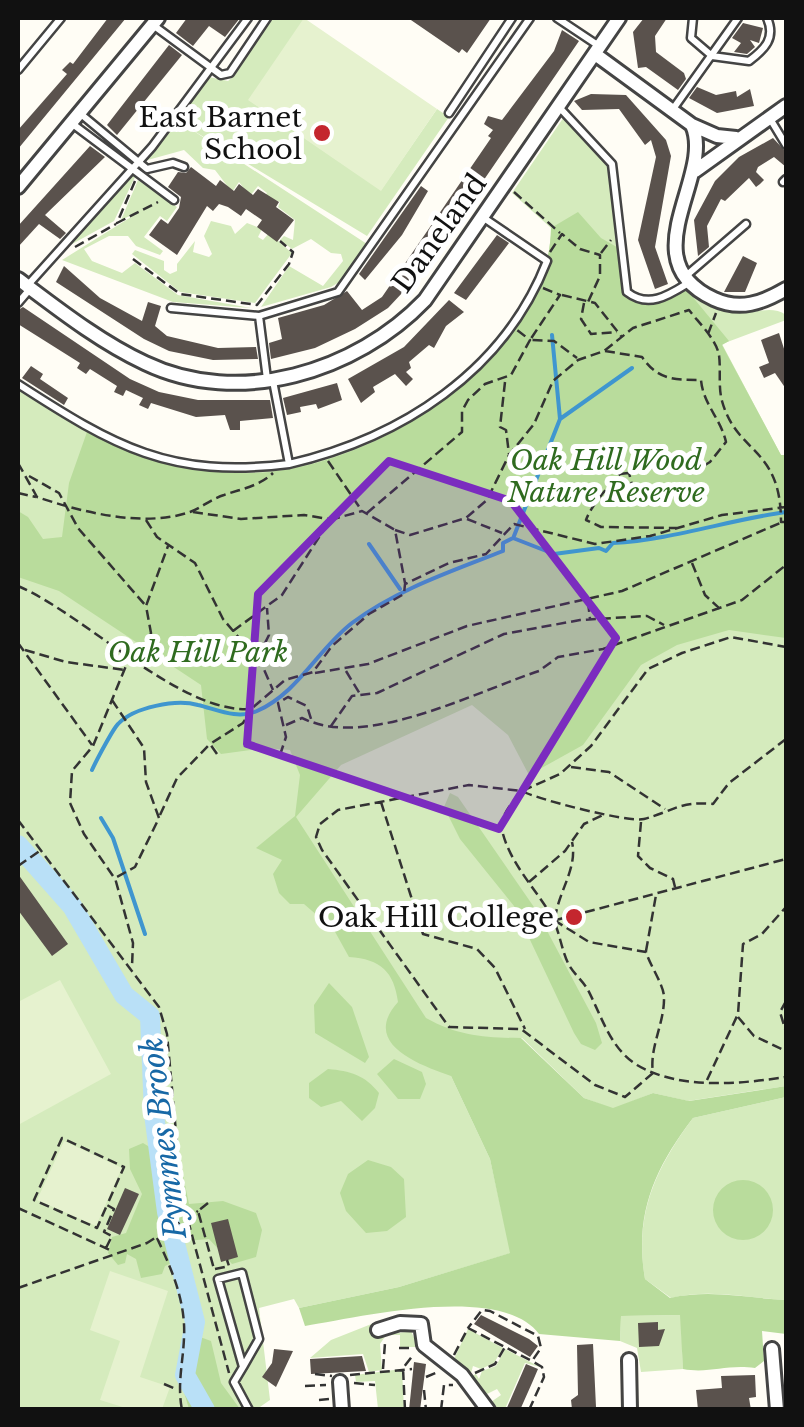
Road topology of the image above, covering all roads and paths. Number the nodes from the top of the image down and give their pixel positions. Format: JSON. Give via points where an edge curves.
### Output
{"nodes":[{"id":1,"x":61,"y":18,"type":"edge"},
{"id":2,"x":248,"y":18,"type":"edge"},
{"id":3,"x":267,"y":18,"type":"edge"},
{"id":4,"x":512,"y":18,"type":"edge"},
{"id":5,"x":530,"y":18,"type":"edge"},
{"id":6,"x":557,"y":18,"type":"edge"},
{"id":7,"x":619,"y":18,"type":"edge"},
{"id":8,"x":693,"y":18,"type":"edge"},
{"id":9,"x":738,"y":18,"type":"edge"},
{"id":10,"x":768,"y":18,"type":"edge"},
{"id":11,"x":156,"y":22,"type":"edge"},
{"id":12,"x":597,"y":50,"type":"junction"},
{"id":13,"x":712,"y":56,"type":"junction"},
{"id":14,"x":210,"y":69,"type":"junction"},
{"id":15,"x":18,"y":70,"type":"edge"},
{"id":16,"x":558,"y":106,"type":"junction"},
{"id":17,"x":786,"y":106,"type":"edge"},
{"id":18,"x":672,"y":110,"type":"junction"},
{"id":19,"x":450,"y":113,"type":"dead end"},
{"id":20,"x":768,"y":117,"type":"junction"},
{"id":21,"x":78,"y":120,"type":"junction"},
{"id":22,"x":692,"y":125,"type":"junction"},
{"id":23,"x":737,"y":138,"type":"junction"},
{"id":24,"x":786,"y":145,"type":"edge"},
{"id":25,"x":137,"y":163,"type":"junction"},
{"id":26,"x":184,"y":167,"type":"dead end"},
{"id":27,"x":694,"y":172,"type":"junction"},
{"id":28,"x":134,"y":173,"type":"junction"},
{"id":29,"x":505,"y":184,"type":"junction"},
{"id":30,"x":18,"y":188,"type":"edge"},
{"id":31,"x":171,"y":198,"type":"joint"},
{"id":32,"x":483,"y":217,"type":"junction"},
{"id":33,"x":117,"y":223,"type":"junction"},
{"id":34,"x":746,"y":224,"type":"dead end"},
{"id":35,"x":562,"y":234,"type":"junction"},
{"id":36,"x":618,"y":234,"type":"junction"},
{"id":37,"x":280,"y":241,"type":"dead end"},
{"id":38,"x":69,"y":250,"type":"dead end"},
{"id":39,"x":600,"y":255,"type":"junction"},
{"id":40,"x":133,"y":259,"type":"dead end"},
{"id":41,"x":546,"y":261,"type":"junction"},
{"id":42,"x":689,"y":278,"type":"junction"},
{"id":43,"x":25,"y":285,"type":"edge"},
{"id":44,"x":537,"y":286,"type":"junction"},
{"id":45,"x":786,"y":292,"type":"edge"},
{"id":46,"x":560,"y":295,"type":"junction"},
{"id":47,"x":720,"y":301,"type":"junction"},
{"id":48,"x":586,"y":302,"type":"junction"},
{"id":49,"x":18,"y":303,"type":"edge"},
{"id":50,"x":172,"y":308,"type":"dead end"},
{"id":51,"x":259,"y":316,"type":"junction"},
{"id":52,"x":510,"y":326,"type":"junction"},
{"id":53,"x":619,"y":334,"type":"junction"},
{"id":54,"x":708,"y":335,"type":"junction"},
{"id":55,"x":530,"y":340,"type":"junction"},
{"id":56,"x":604,"y":351,"type":"junction"},
{"id":57,"x":578,"y":360,"type":"junction"},
{"id":58,"x":467,"y":377,"type":"junction"},
{"id":59,"x":270,"y":380,"type":"junction"},
{"id":60,"x":505,"y":380,"type":"junction"},
{"id":61,"x":18,"y":384,"type":"edge"},
{"id":62,"x":477,"y":391,"type":"junction"},
{"id":63,"x":464,"y":394,"type":"dead end"},
{"id":64,"x":466,"y":404,"type":"junction"},
{"id":65,"x":324,"y":455,"type":"junction"},
{"id":66,"x":510,"y":455,"type":"junction"},
{"id":67,"x":18,"y":463,"type":"edge"},
{"id":68,"x":289,"y":464,"type":"junction"},
{"id":69,"x":276,"y":466,"type":"junction"},
{"id":70,"x":629,"y":473,"type":"junction"},
{"id":71,"x":24,"y":474,"type":"junction"},
{"id":72,"x":18,"y":493,"type":"edge"},
{"id":73,"x":37,"y":497,"type":"junction"},
{"id":74,"x":642,"y":499,"type":"dead end"},
{"id":75,"x":67,"y":507,"type":"junction"},
{"id":76,"x":786,"y":507,"type":"edge"},
{"id":77,"x":781,"y":509,"type":"junction"},
{"id":78,"x":193,"y":512,"type":"junction"},
{"id":79,"x":364,"y":512,"type":"junction"},
{"id":80,"x":466,"y":518,"type":"junction"},
{"id":81,"x":145,"y":519,"type":"junction"},
{"id":82,"x":330,"y":520,"type":"junction"},
{"id":83,"x":783,"y":521,"type":"edge"},
{"id":84,"x":678,"y":528,"type":"junction"},
{"id":85,"x":395,"y":530,"type":"junction"},
{"id":86,"x":505,"y":534,"type":"junction"},
{"id":87,"x":169,"y":545,"type":"junction"},
{"id":88,"x":691,"y":561,"type":"junction"},
{"id":89,"x":786,"y":565,"type":"edge"},
{"id":90,"x":405,"y":585,"type":"junction"},
{"id":91,"x":18,"y":586,"type":"edge"},
{"id":92,"x":588,"y":601,"type":"junction"},
{"id":93,"x":146,"y":606,"type":"junction"},
{"id":94,"x":267,"y":607,"type":"junction"},
{"id":95,"x":720,"y":609,"type":"junction"},
{"id":96,"x":590,"y":620,"type":"junction"},
{"id":97,"x":666,"y":626,"type":"junction"},
{"id":98,"x":233,"y":631,"type":"junction"},
{"id":99,"x":18,"y":643,"type":"edge"},
{"id":100,"x":786,"y":647,"type":"edge"},
{"id":101,"x":22,"y":649,"type":"junction"},
{"id":102,"x":131,"y":655,"type":"junction"},
{"id":103,"x":257,"y":659,"type":"junction"},
{"id":104,"x":142,"y":662,"type":"junction"},
{"id":105,"x":126,"y":670,"type":"junction"},
{"id":106,"x":345,"y":670,"type":"junction"},
{"id":107,"x":308,"y":673,"type":"junction"},
{"id":108,"x":273,"y":690,"type":"junction"},
{"id":109,"x":361,"y":696,"type":"junction"},
{"id":110,"x":112,"y":700,"type":"junction"},
{"id":111,"x":250,"y":712,"type":"junction"},
{"id":112,"x":312,"y":722,"type":"junction"},
{"id":113,"x":285,"y":726,"type":"junction"},
{"id":114,"x":330,"y":727,"type":"junction"},
{"id":115,"x":786,"y":739,"type":"edge"},
{"id":116,"x":210,"y":744,"type":"junction"},
{"id":117,"x":93,"y":746,"type":"junction"},
{"id":118,"x":217,"y":754,"type":"dead end"},
{"id":119,"x":280,"y":756,"type":"dead end"},
{"id":120,"x":570,"y":766,"type":"junction"},
{"id":121,"x":522,"y":791,"type":"junction"},
{"id":122,"x":381,"y":800,"type":"junction"},
{"id":123,"x":665,"y":810,"type":"junction"},
{"id":124,"x":604,"y":814,"type":"junction"},
{"id":125,"x":159,"y":818,"type":"junction"},
{"id":126,"x":18,"y":820,"type":"edge"},
{"id":127,"x":641,"y":820,"type":"junction"},
{"id":128,"x":572,"y":840,"type":"junction"},
{"id":129,"x":39,"y":851,"type":"junction"},
{"id":130,"x":786,"y":859,"type":"edge"},
{"id":131,"x":20,"y":864,"type":"edge"},
{"id":132,"x":117,"y":876,"type":"junction"},
{"id":133,"x":529,"y":882,"type":"junction"},
{"id":134,"x":675,"y":888,"type":"junction"},
{"id":135,"x":656,"y":894,"type":"junction"},
{"id":136,"x":786,"y":907,"type":"edge"},
{"id":137,"x":554,"y":920,"type":"junction"},
{"id":138,"x":646,"y":952,"type":"junction"},
{"id":139,"x":132,"y":967,"type":"junction"},
{"id":140,"x":786,"y":1001,"type":"edge"},
{"id":141,"x":738,"y":1016,"type":"junction"},
{"id":142,"x":525,"y":1030,"type":"junction"},
{"id":143,"x":786,"y":1031,"type":"edge"},
{"id":144,"x":786,"y":1052,"type":"edge"},
{"id":145,"x":653,"y":1073,"type":"junction"},
{"id":146,"x":786,"y":1077,"type":"edge"},
{"id":147,"x":707,"y":1082,"type":"junction"},
{"id":148,"x":208,"y":1202,"type":"dead end"},
{"id":149,"x":107,"y":1205,"type":"junction"},
{"id":150,"x":18,"y":1208,"type":"edge"},
{"id":151,"x":198,"y":1211,"type":"junction"},
{"id":152,"x":186,"y":1217,"type":"junction"},
{"id":153,"x":156,"y":1237,"type":"junction"},
{"id":154,"x":106,"y":1248,"type":"junction"},
{"id":155,"x":115,"y":1252,"type":"junction"},
{"id":156,"x":227,"y":1260,"type":"dead end"},
{"id":157,"x":214,"y":1269,"type":"junction"},
{"id":158,"x":218,"y":1279,"type":"junction"},
{"id":159,"x":18,"y":1288,"type":"edge"},
{"id":160,"x":168,"y":1290,"type":"dead end"},
{"id":161,"x":179,"y":1293,"type":"junction"},
{"id":162,"x":491,"y":1312,"type":"junction"},
{"id":163,"x":500,"y":1316,"type":"junction"},
{"id":164,"x":486,"y":1318,"type":"dead end"},
{"id":165,"x":510,"y":1321,"type":"junction"},
{"id":166,"x":496,"y":1322,"type":"dead end"},
{"id":167,"x":519,"y":1326,"type":"junction"},
{"id":168,"x":504,"y":1327,"type":"dead end"},
{"id":169,"x":468,"y":1328,"type":"junction"},
{"id":170,"x":528,"y":1331,"type":"junction"},
{"id":171,"x":514,"y":1332,"type":"dead end"},
{"id":172,"x":382,"y":1336,"type":"joint"},
{"id":173,"x":523,"y":1336,"type":"dead end"},
{"id":174,"x":538,"y":1336,"type":"junction"},
{"id":175,"x":454,"y":1338,"type":"dead end"},
{"id":176,"x":460,"y":1340,"type":"junction"},
{"id":177,"x":534,"y":1342,"type":"dead end"},
{"id":178,"x":507,"y":1346,"type":"junction"},
{"id":179,"x":772,"y":1349,"type":"dead end"},
{"id":180,"x":422,"y":1351,"type":"dead end"},
{"id":181,"x":629,"y":1360,"type":"dead end"},
{"id":182,"x":532,"y":1361,"type":"junction"},
{"id":183,"x":450,"y":1366,"type":"junction"},
{"id":184,"x":242,"y":1367,"type":"junction"},
{"id":185,"x":403,"y":1368,"type":"junction"},
{"id":186,"x":412,"y":1369,"type":"dead end"},
{"id":187,"x":383,"y":1371,"type":"junction"},
{"id":188,"x":315,"y":1374,"type":"dead end"},
{"id":189,"x":404,"y":1379,"type":"junction"},
{"id":190,"x":411,"y":1380,"type":"dead end"},
{"id":191,"x":468,"y":1381,"type":"junction"},
{"id":192,"x":234,"y":1382,"type":"junction"},
{"id":193,"x":340,"y":1382,"type":"junction"},
{"id":194,"x":164,"y":1384,"type":"dead end"},
{"id":195,"x":375,"y":1385,"type":"dead end"},
{"id":196,"x":305,"y":1386,"type":"dead end"},
{"id":197,"x":404,"y":1388,"type":"junction"},
{"id":198,"x":410,"y":1389,"type":"dead end"},
{"id":199,"x":178,"y":1390,"type":"junction"},
{"id":200,"x":424,"y":1390,"type":"dead end"},
{"id":201,"x":528,"y":1408,"type":"edge"},
{"id":202,"x":182,"y":1410,"type":"edge"},
{"id":203,"x":249,"y":1410,"type":"edge"},
{"id":204,"x":342,"y":1410,"type":"edge"},
{"id":205,"x":405,"y":1410,"type":"edge"},
{"id":206,"x":426,"y":1410,"type":"edge"},
{"id":207,"x":441,"y":1410,"type":"edge"},
{"id":208,"x":488,"y":1410,"type":"edge"},
{"id":209,"x":630,"y":1410,"type":"edge"},
{"id":210,"x":777,"y":1410,"type":"edge"}],
"edges":[{"from":1,"to":15,"type":"lane"},
{"from":2,"to":14,"type":"lane"},
{"from":3,"to":14,"type":"lane","via":[[230,74]]},
{"from":4,"to":19,"type":"lane"},
{"from":5,"to":51,"type":"lane","via":[[338,292]]},
{"from":6,"to":12,"type":"lane"},
{"from":7,"to":12,"type":"street","name":"Daneland"},
{"from":8,"to":13,"type":"lane","via":[[691,38]]},
{"from":9,"to":13,"type":"lane"},
{"from":10,"to":13,"type":"lane","via":[[767,48],[749,61]]},
{"from":11,"to":14,"type":"lane"},
{"from":11,"to":21,"type":"street"},
{"from":12,"to":16,"type":"street","name":"Daneland"},
{"from":12,"to":18,"type":"street"},
{"from":13,"to":18,"type":"lane"},
{"from":14,"to":25,"type":"lane"},
{"from":16,"to":29,"type":"street","name":"Daneland"},
{"from":16,"to":36,"type":"lane","via":[[612,164]]},
{"from":17,"to":20,"type":"street"},
{"from":18,"to":22,"type":"street"},
{"from":20,"to":23,"type":"street"},
{"from":20,"to":24,"type":"lane"},
{"from":21,"to":25,"type":"lane"},
{"from":21,"to":28,"type":"lane"},
{"from":21,"to":30,"type":"street"},
{"from":22,"to":23,"type":"street"},
{"from":22,"to":27,"type":"street","via":[[698,146]]},
{"from":23,"to":27,"type":"street"},
{"from":25,"to":26,"type":"lane","via":[[147,169]]},
{"from":25,"to":28,"type":"lane"},
{"from":27,"to":42,"type":"street","via":[[676,226]]},
{"from":28,"to":31,"type":"lane"},
{"from":28,"to":33,"type":"path"},
{"from":28,"to":43,"type":"lane"},
{"from":29,"to":32,"type":"street","name":"Daneland"},
{"from":29,"to":35,"type":"path"},
{"from":31,"to":33,"type":"path"},
{"from":32,"to":41,"type":"lane"},
{"from":32,"to":59,"type":"street","name":"Daneland","via":[[398,327],[315,370]]},
{"from":33,"to":38,"type":"path"},
{"from":34,"to":42,"type":"lane"},
{"from":35,"to":39,"type":"path"},
{"from":35,"to":41,"type":"path"},
{"from":36,"to":39,"type":"path"},
{"from":36,"to":42,"type":"lane","via":[[627,292],[637,300],[653,302]]},
{"from":37,"to":40,"type":"path","via":[[292,252],[289,264],[257,305],[180,294]]},
{"from":39,"to":48,"type":"path","via":[[600,276]]},
{"from":41,"to":44,"type":"lane"},
{"from":42,"to":47,"type":"street"},
{"from":43,"to":49,"type":"lane"},
{"from":43,"to":59,"type":"street","name":"Daneland","via":[[148,364],[181,376]]},
{"from":44,"to":46,"type":"path"},
{"from":44,"to":52,"type":"lane"},
{"from":45,"to":47,"type":"street","via":[[749,305]]},
{"from":46,"to":48,"type":"path"},
{"from":46,"to":55,"type":"path"},
{"from":47,"to":54,"type":"path"},
{"from":48,"to":53,"type":"path","via":[[595,303]]},
{"from":48,"to":53,"type":"path","via":[[585,328]]},
{"from":50,"to":51,"type":"lane"},
{"from":51,"to":59,"type":"lane"},
{"from":52,"to":55,"type":"path"},
{"from":52,"to":58,"type":"lane"},
{"from":53,"to":54,"type":"path","via":[[689,310]]},
{"from":53,"to":56,"type":"path"},
{"from":54,"to":77,"type":"path","via":[[718,349],[722,401],[779,484]]},
{"from":55,"to":57,"type":"path","via":[[554,342]]},
{"from":55,"to":60,"type":"path"},
{"from":56,"to":57,"type":"path"},
{"from":56,"to":70,"type":"path","via":[[642,357],[652,372],[670,380],[701,380],[702,398],[726,442],[692,473],[660,455]]},
{"from":57,"to":66,"type":"path","via":[[553,380],[534,424]]},
{"from":58,"to":62,"type":"path"},
{"from":58,"to":65,"type":"lane","via":[[398,426]]},
{"from":59,"to":68,"type":"lane"},
{"from":60,"to":62,"type":"path"},
{"from":60,"to":66,"type":"path","via":[[500,426]]},
{"from":61,"to":69,"type":"lane","via":[[133,452],[224,470]]},
{"from":62,"to":64,"type":"path"},
{"from":63,"to":64,"type":"path"},
{"from":64,"to":79,"type":"path","via":[[462,432]]},
{"from":65,"to":68,"type":"lane"},
{"from":65,"to":79,"type":"path"},
{"from":66,"to":80,"type":"path","via":[[487,500]]},
{"from":67,"to":71,"type":"path"},
{"from":68,"to":69,"type":"lane"},
{"from":69,"to":78,"type":"path","via":[[261,483]]},
{"from":70,"to":74,"type":"path"},
{"from":70,"to":84,"type":"path","via":[[620,474],[592,504],[586,520],[601,527]]},
{"from":71,"to":73,"type":"path"},
{"from":71,"to":75,"type":"path","via":[[58,493]]},
{"from":72,"to":73,"type":"path"},
{"from":73,"to":75,"type":"path"},
{"from":75,"to":81,"type":"path"},
{"from":75,"to":93,"type":"path"},
{"from":76,"to":77,"type":"path"},
{"from":77,"to":83,"type":"path"},
{"from":77,"to":84,"type":"path"},
{"from":78,"to":81,"type":"path"},
{"from":78,"to":82,"type":"path"},
{"from":79,"to":82,"type":"path"},
{"from":79,"to":85,"type":"path"},
{"from":80,"to":85,"type":"path","via":[[410,535]]},
{"from":80,"to":86,"type":"path"},
{"from":81,"to":87,"type":"path"},
{"from":82,"to":94,"type":"path","via":[[294,579]]},
{"from":83,"to":88,"type":"path"},
{"from":84,"to":86,"type":"path","via":[[595,544],[514,524]]},
{"from":85,"to":90,"type":"path"},
{"from":86,"to":90,"type":"path","via":[[486,554]]},
{"from":87,"to":93,"type":"path"},
{"from":87,"to":98,"type":"path","via":[[195,563]]},
{"from":88,"to":92,"type":"path"},
{"from":88,"to":95,"type":"path","via":[[705,595]]},
{"from":89,"to":95,"type":"path"},
{"from":90,"to":107,"type":"path","via":[[404,594],[344,635]]},
{"from":91,"to":102,"type":"path"},
{"from":92,"to":96,"type":"path"},
{"from":92,"to":106,"type":"path","via":[[467,626]]},
{"from":93,"to":104,"type":"path","via":[[151,633]]},
{"from":94,"to":98,"type":"path"},
{"from":94,"to":103,"type":"path","via":[[268,635]]},
{"from":95,"to":97,"type":"path"},
{"from":96,"to":97,"type":"path","via":[[647,616]]},
{"from":96,"to":109,"type":"path","via":[[504,634]]},
{"from":97,"to":114,"type":"path","via":[[558,657],[539,671],[385,724]]},
{"from":98,"to":103,"type":"path"},
{"from":99,"to":101,"type":"path"},
{"from":100,"to":120,"type":"path","via":[[731,637],[648,669]]},
{"from":101,"to":105,"type":"path"},
{"from":101,"to":117,"type":"path"},
{"from":102,"to":104,"type":"path"},
{"from":102,"to":105,"type":"path"},
{"from":103,"to":108,"type":"path"},
{"from":104,"to":111,"type":"path","via":[[184,693]]},
{"from":105,"to":110,"type":"path"},
{"from":106,"to":107,"type":"path"},
{"from":106,"to":109,"type":"path"},
{"from":107,"to":108,"type":"path"},
{"from":108,"to":111,"type":"path"},
{"from":109,"to":114,"type":"path","via":[[342,704]]},
{"from":110,"to":117,"type":"path"},
{"from":110,"to":125,"type":"path","via":[[144,748],[146,782]]},
{"from":111,"to":116,"type":"path"},
{"from":112,"to":113,"type":"path","via":[[302,718]]},
{"from":112,"to":113,"type":"path","via":[[306,706],[288,697],[278,703]]},
{"from":112,"to":114,"type":"path"},
{"from":113,"to":119,"type":"path"},
{"from":115,"to":123,"type":"path","via":[[729,783],[713,804],[686,802]]},
{"from":116,"to":118,"type":"path"},
{"from":116,"to":125,"type":"path","via":[[177,778]]},
{"from":117,"to":132,"type":"path","via":[[72,772],[70,802],[84,834]]},
{"from":120,"to":121,"type":"path"},
{"from":120,"to":123,"type":"path","via":[[609,772]]},
{"from":121,"to":122,"type":"path","via":[[469,786]]},
{"from":121,"to":124,"type":"path","via":[[541,802]]},
{"from":121,"to":133,"type":"path","via":[[502,827]]},
{"from":122,"to":142,"type":"path","via":[[422,934],[477,950],[495,968]]},
{"from":122,"to":142,"type":"path","via":[[327,814],[316,837],[322,850],[449,1028]]},
{"from":123,"to":127,"type":"path"},
{"from":124,"to":127,"type":"path"},
{"from":124,"to":128,"type":"path"},
{"from":125,"to":132,"type":"path","via":[[135,868]]},
{"from":126,"to":129,"type":"path"},
{"from":127,"to":134,"type":"path","via":[[638,856],[673,878]]},
{"from":128,"to":133,"type":"path"},
{"from":128,"to":137,"type":"path","via":[[575,862]]},
{"from":129,"to":131,"type":"path"},
{"from":129,"to":139,"type":"path"},
{"from":130,"to":134,"type":"path"},
{"from":132,"to":139,"type":"path","via":[[134,943]]},
{"from":133,"to":137,"type":"path"},
{"from":134,"to":135,"type":"path"},
{"from":135,"to":137,"type":"path"},
{"from":135,"to":138,"type":"path"},
{"from":136,"to":141,"type":"path","via":[[743,944]]},
{"from":137,"to":138,"type":"path","via":[[589,942]]},
{"from":137,"to":145,"type":"path","via":[[570,966],[616,1045]]},
{"from":138,"to":145,"type":"path","via":[[664,996]]},
{"from":139,"to":152,"type":"path","via":[[159,1007],[167,1034]]},
{"from":140,"to":143,"type":"path","via":[[780,1012]]},
{"from":141,"to":144,"type":"path","via":[[754,1036]]},
{"from":141,"to":147,"type":"path"},
{"from":142,"to":145,"type":"path","via":[[595,1085],[625,1097]]},
{"from":145,"to":147,"type":"path"},
{"from":146,"to":147,"type":"path"},
{"from":148,"to":151,"type":"path"},
{"from":149,"to":149,"type":"path","via":[[97,1228],[34,1200],[62,1138],[124,1167]]},
{"from":149,"to":154,"type":"path","via":[[114,1209],[104,1232],[112,1236]]},
{"from":150,"to":154,"type":"path"},
{"from":151,"to":152,"type":"path"},
{"from":151,"to":157,"type":"path"},
{"from":152,"to":153,"type":"path"},
{"from":152,"to":192,"type":"path"},
{"from":153,"to":155,"type":"path"},
{"from":153,"to":161,"type":"path"},
{"from":154,"to":155,"type":"path"},
{"from":155,"to":159,"type":"path"},
{"from":156,"to":157,"type":"path","via":[[230,1266]]},
{"from":157,"to":158,"type":"path"},
{"from":158,"to":184,"type":"lane"},
{"from":158,"to":184,"type":"lane","via":[[242,1274],[259,1339]]},
{"from":160,"to":161,"type":"path"},
{"from":161,"to":199,"type":"path","via":[[184,1337]]},
{"from":162,"to":163,"type":"path"},
{"from":162,"to":164,"type":"path"},
{"from":162,"to":169,"type":"path","via":[[482,1310]]},
{"from":163,"to":165,"type":"path"},
{"from":163,"to":166,"type":"path"},
{"from":165,"to":167,"type":"path"},
{"from":165,"to":168,"type":"path"},
{"from":167,"to":170,"type":"path"},
{"from":167,"to":171,"type":"path"},
{"from":169,"to":176,"type":"path"},
{"from":169,"to":178,"type":"path"},
{"from":170,"to":173,"type":"path"},
{"from":170,"to":174,"type":"path"},
{"from":172,"to":183,"type":"street","via":[[400,1323],[421,1324],[424,1345]]},
{"from":172,"to":187,"type":"path"},
{"from":174,"to":177,"type":"path"},
{"from":174,"to":182,"type":"path","via":[[542,1348]]},
{"from":175,"to":176,"type":"path"},
{"from":176,"to":183,"type":"path"},
{"from":178,"to":182,"type":"path"},
{"from":178,"to":191,"type":"path","via":[[495,1364]]},
{"from":179,"to":210,"type":"street"},
{"from":180,"to":185,"type":"path"},
{"from":181,"to":209,"type":"street"},
{"from":182,"to":201,"type":"path","via":[[542,1366]]},
{"from":183,"to":191,"type":"street"},
{"from":184,"to":192,"type":"lane"},
{"from":185,"to":186,"type":"path"},
{"from":185,"to":187,"type":"path"},
{"from":185,"to":189,"type":"path"},
{"from":187,"to":188,"type":"path"},
{"from":189,"to":190,"type":"path"},
{"from":189,"to":197,"type":"path"},
{"from":191,"to":207,"type":"path","via":[[444,1385]]},
{"from":191,"to":208,"type":"street"},
{"from":192,"to":203,"type":"lane"},
{"from":193,"to":195,"type":"path"},
{"from":193,"to":196,"type":"path"},
{"from":193,"to":204,"type":"street"},
{"from":194,"to":199,"type":"path"},
{"from":197,"to":198,"type":"path"},
{"from":197,"to":205,"type":"path"},
{"from":199,"to":202,"type":"path"},
{"from":200,"to":206,"type":"path"}]}
